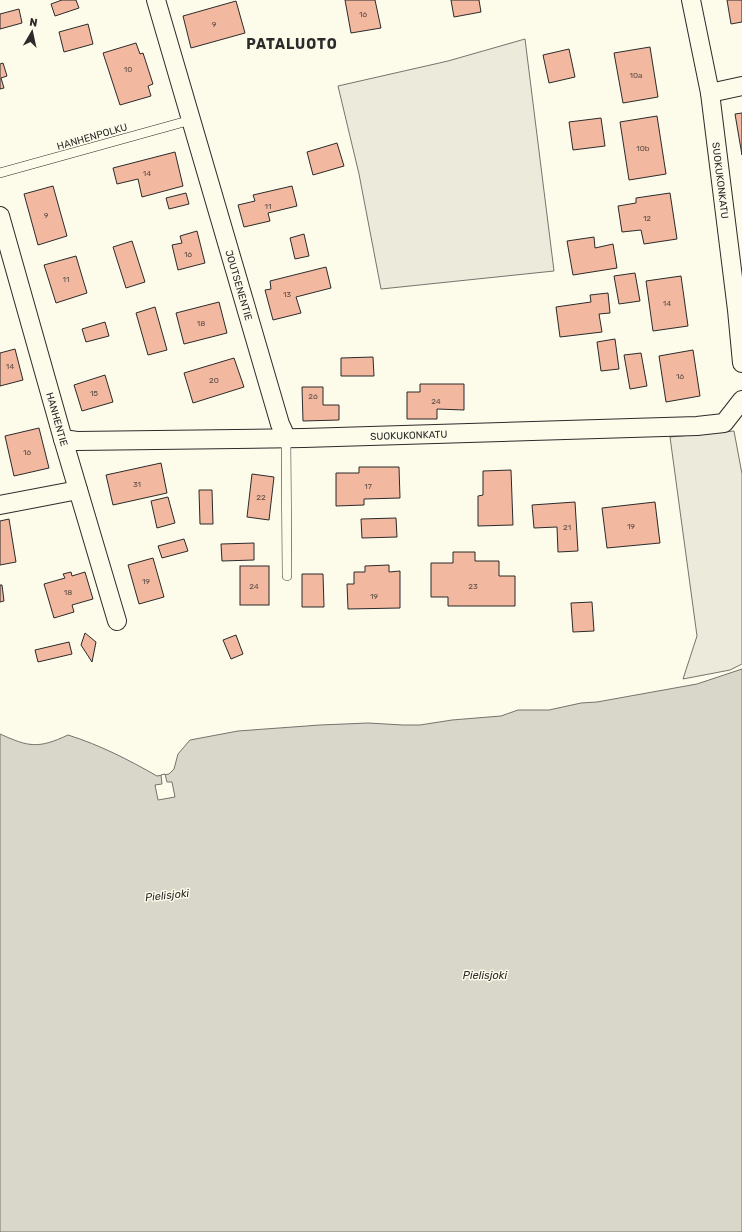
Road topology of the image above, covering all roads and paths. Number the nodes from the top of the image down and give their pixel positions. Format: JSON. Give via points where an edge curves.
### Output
{"nodes":[{"id":1,"x":156,"y":0,"type":"edge"},
{"id":2,"x":691,"y":0,"type":"edge"},
{"id":3,"x":742,"y":86,"type":"edge"},
{"id":4,"x":710,"y":93,"type":"junction"},
{"id":5,"x":191,"y":120,"type":"junction"},
{"id":6,"x":0,"y":173,"type":"edge"},
{"id":7,"x":0,"y":216,"type":"edge"},
{"id":8,"x":740,"y":310,"type":"edge"},
{"id":9,"x":742,"y":363,"type":"edge"},
{"id":10,"x":742,"y":400,"type":"edge"},
{"id":11,"x":286,"y":437,"type":"junction"},
{"id":12,"x":63,"y":439,"type":"junction"},
{"id":13,"x":78,"y":490,"type":"junction"},
{"id":14,"x":0,"y":505,"type":"edge"},
{"id":15,"x":287,"y":576,"type":"dead end"},
{"id":16,"x":117,"y":621,"type":"dead end"}],
"edges":[{"from":1,"to":5,"type":"street","name":"JOUTSENENTIE"},
{"from":2,"to":4,"type":"street","name":"SUOKUKONKATU"},
{"from":3,"to":4,"type":"street"},
{"from":4,"to":8,"type":"street","name":"SUOKUKONKATU"},
{"from":5,"to":6,"type":"lane","name":"HANHENPOLKU"},
{"from":5,"to":11,"type":"street","name":"JOUTSENENTIE","via":[[280,424]]},
{"from":7,"to":12,"type":"street","name":"HANHENTIE"},
{"from":8,"to":9,"type":"street","name":"SUOKUKONKATU"},
{"from":10,"to":11,"type":"street","name":"SUOKUKONKATU","via":[[724,423],[697,426]]},
{"from":11,"to":12,"type":"street","name":"SUOKUKONKATU","via":[[77,441]]},
{"from":11,"to":15,"type":"lane","name":"JOUTSENENTIE"},
{"from":12,"to":13,"type":"street","name":"HANHENTIE"},
{"from":13,"to":14,"type":"street"},
{"from":13,"to":16,"type":"street","name":"HANHENTIE"}]}
